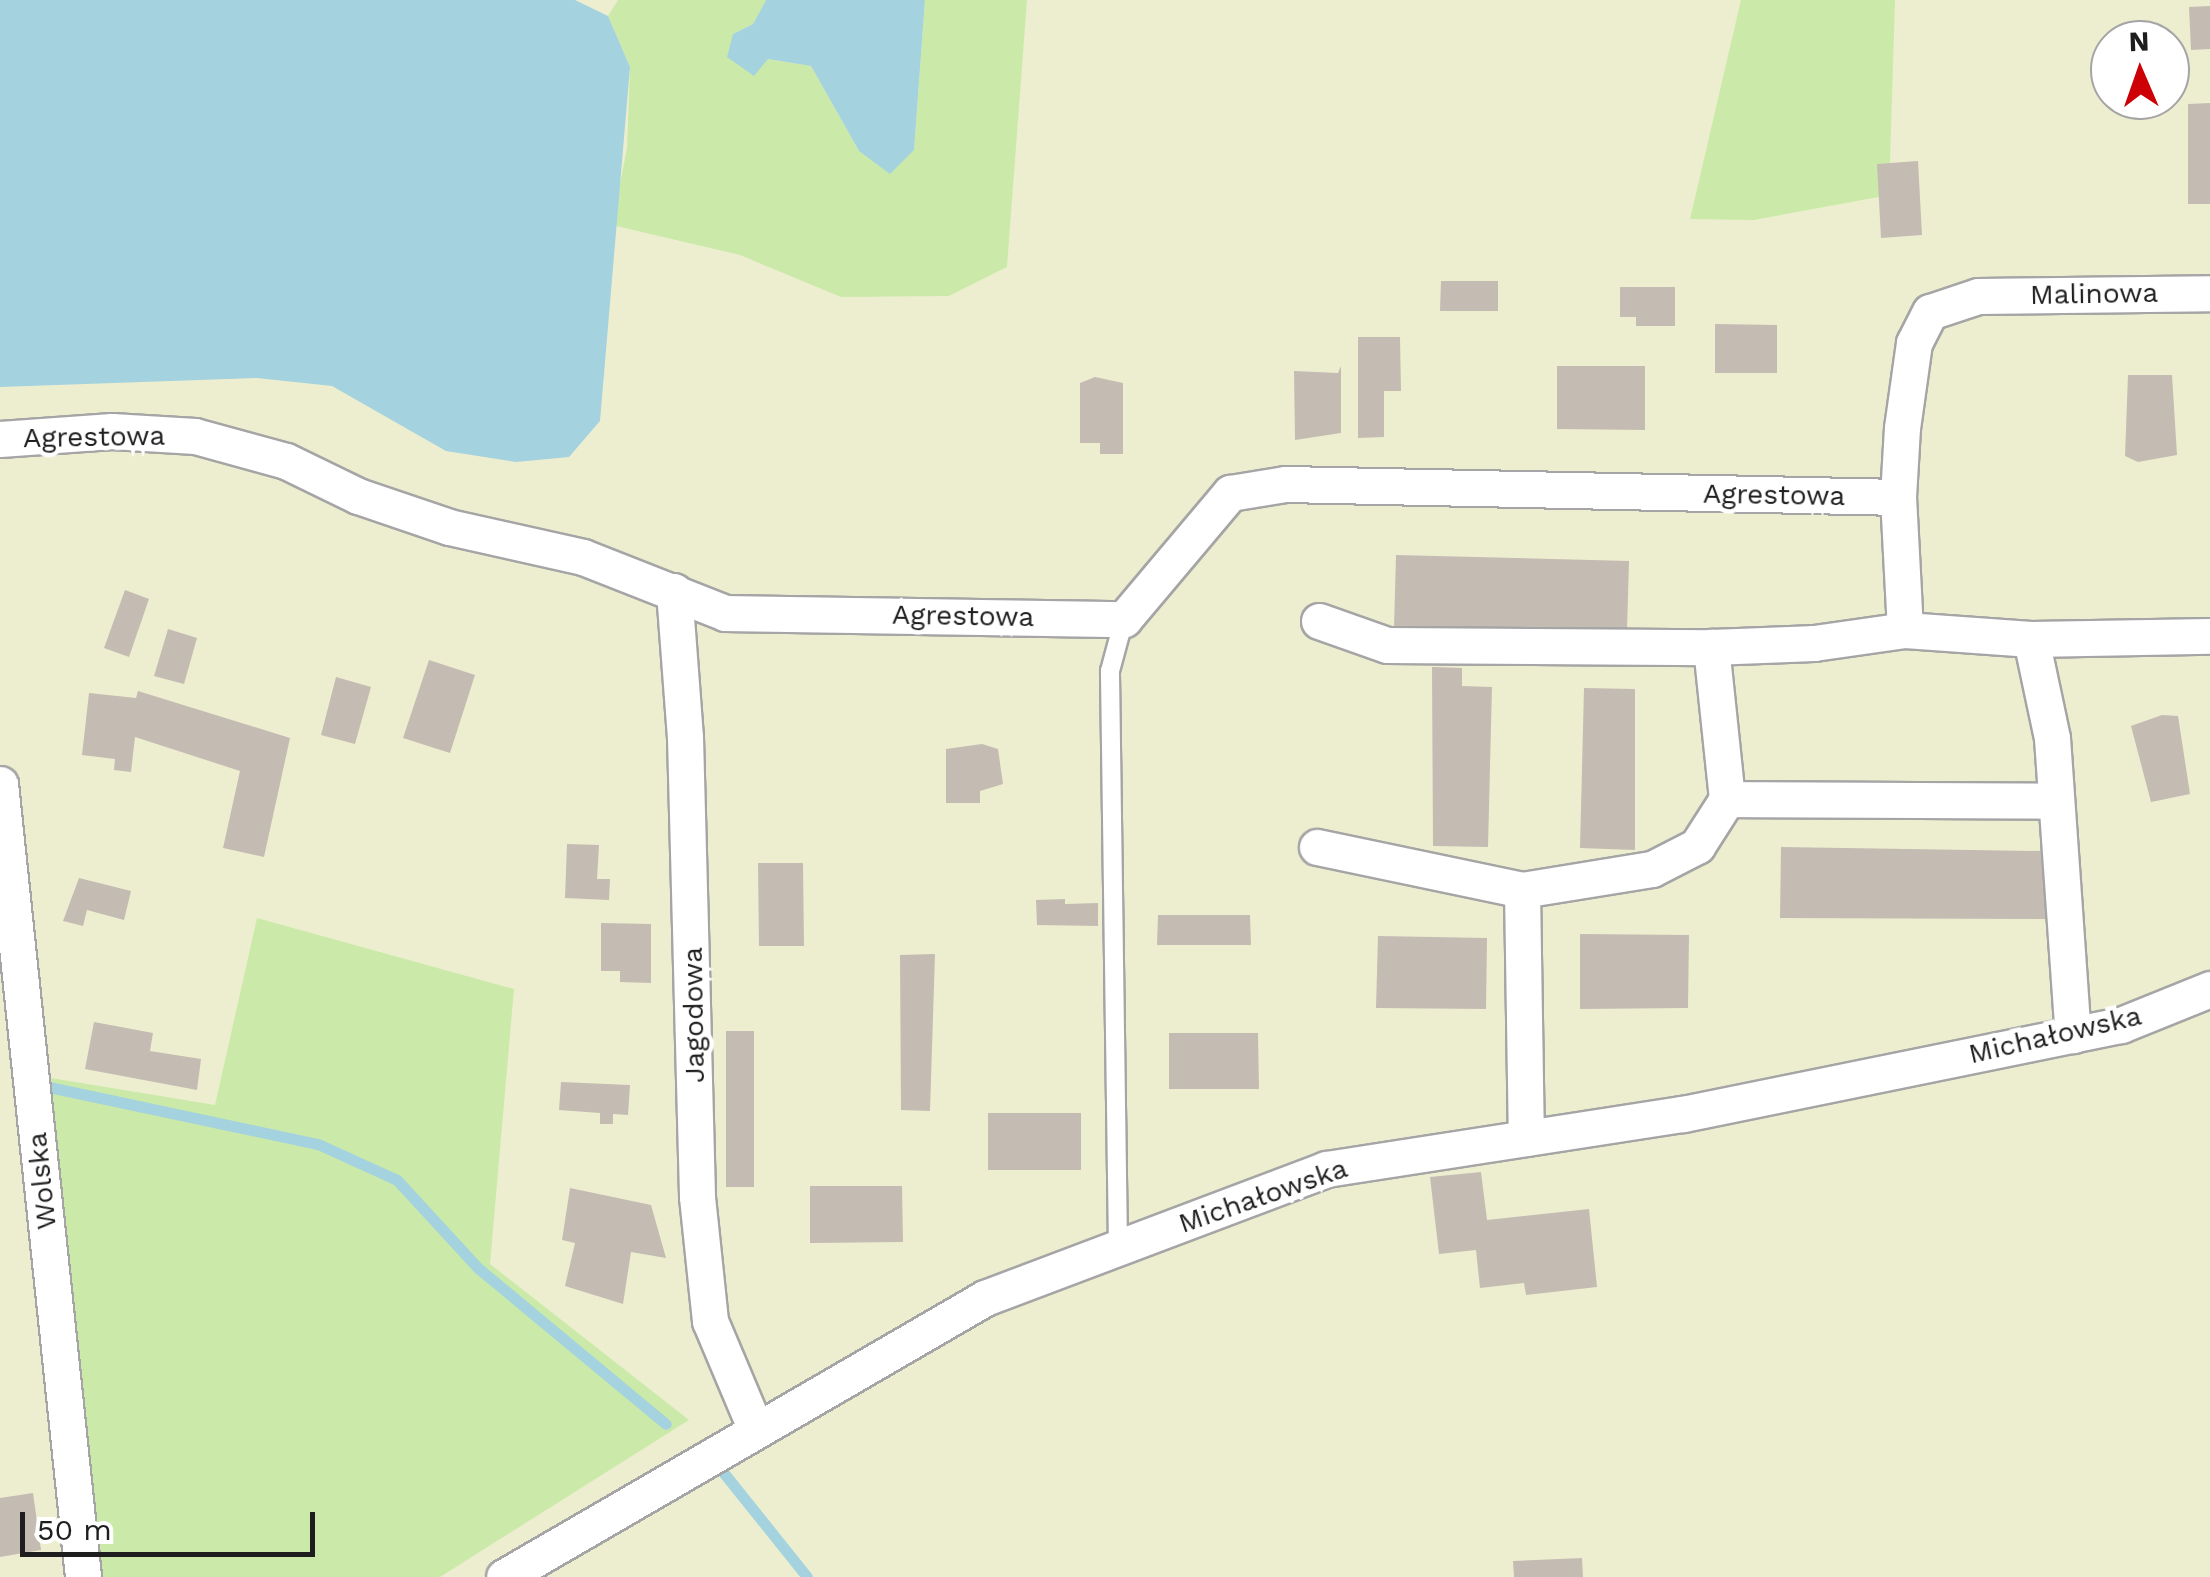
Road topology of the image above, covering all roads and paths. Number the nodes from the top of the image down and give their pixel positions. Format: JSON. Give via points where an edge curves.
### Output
{"nodes":[{"id":1,"x":2210,"y":293,"type":"edge"},
{"id":2,"x":0,"y":439,"type":"edge"},
{"id":3,"x":1898,"y":498,"type":"junction"},
{"id":4,"x":674,"y":591,"type":"junction"},
{"id":5,"x":1124,"y":619,"type":"junction"},
{"id":6,"x":1319,"y":621,"type":"dead end"},
{"id":7,"x":1905,"y":630,"type":"junction"},
{"id":8,"x":2210,"y":636,"type":"edge"},
{"id":9,"x":2031,"y":639,"type":"junction"},
{"id":10,"x":1711,"y":647,"type":"junction"},
{"id":11,"x":0,"y":784,"type":"edge"},
{"id":12,"x":1727,"y":799,"type":"junction"},
{"id":13,"x":2056,"y":801,"type":"junction"},
{"id":14,"x":1317,"y":847,"type":"dead end"},
{"id":15,"x":1522,"y":890,"type":"junction"},
{"id":16,"x":2210,"y":989,"type":"edge"},
{"id":17,"x":2073,"y":1035,"type":"junction"},
{"id":18,"x":1526,"y":1138,"type":"junction"},
{"id":19,"x":1118,"y":1247,"type":"junction"},
{"id":20,"x":756,"y":1430,"type":"junction"},
{"id":21,"x":84,"y":1577,"type":"edge"},
{"id":22,"x":504,"y":1577,"type":"edge"}],
"edges":[{"from":1,"to":3,"type":"street","name":"Malinowa","via":[[1978,296],[1930,312],[1914,343]]},
{"from":2,"to":4,"type":"street","name":"Agrestowa","via":[[112,430],[196,436],[286,460],[358,496],[449,527],[583,557]]},
{"from":3,"to":5,"type":"street","name":"Agrestowa","via":[[1285,484],[1230,493]]},
{"from":3,"to":7,"type":"street"},
{"from":4,"to":5,"type":"street","name":"Agrestowa","via":[[725,612]]},
{"from":4,"to":20,"type":"street","name":"Jagodowa","via":[[685,737],[697,1197],[710,1321]]},
{"from":5,"to":19,"type":"lane","via":[[1110,671]]},
{"from":6,"to":10,"type":"street","via":[[1387,644]]},
{"from":7,"to":9,"type":"street"},
{"from":7,"to":10,"type":"street","via":[[1814,644]]},
{"from":8,"to":9,"type":"street"},
{"from":9,"to":13,"type":"street","via":[[2052,738]]},
{"from":10,"to":12,"type":"street"},
{"from":11,"to":21,"type":"street","name":"Wolska"},
{"from":12,"to":13,"type":"street"},
{"from":12,"to":15,"type":"street","via":[[1697,846],[1652,869]]},
{"from":13,"to":17,"type":"street"},
{"from":14,"to":15,"type":"street"},
{"from":15,"to":18,"type":"street"},
{"from":16,"to":17,"type":"street","name":"Michałowska","via":[[2121,1025]]},
{"from":17,"to":18,"type":"street","name":"Michałowska"},
{"from":18,"to":19,"type":"street","name":"Michałowska","via":[[1326,1169]]},
{"from":19,"to":20,"type":"street","name":"Michałowska","via":[[985,1298]]},
{"from":20,"to":22,"type":"street","name":"Michałowska"}]}
